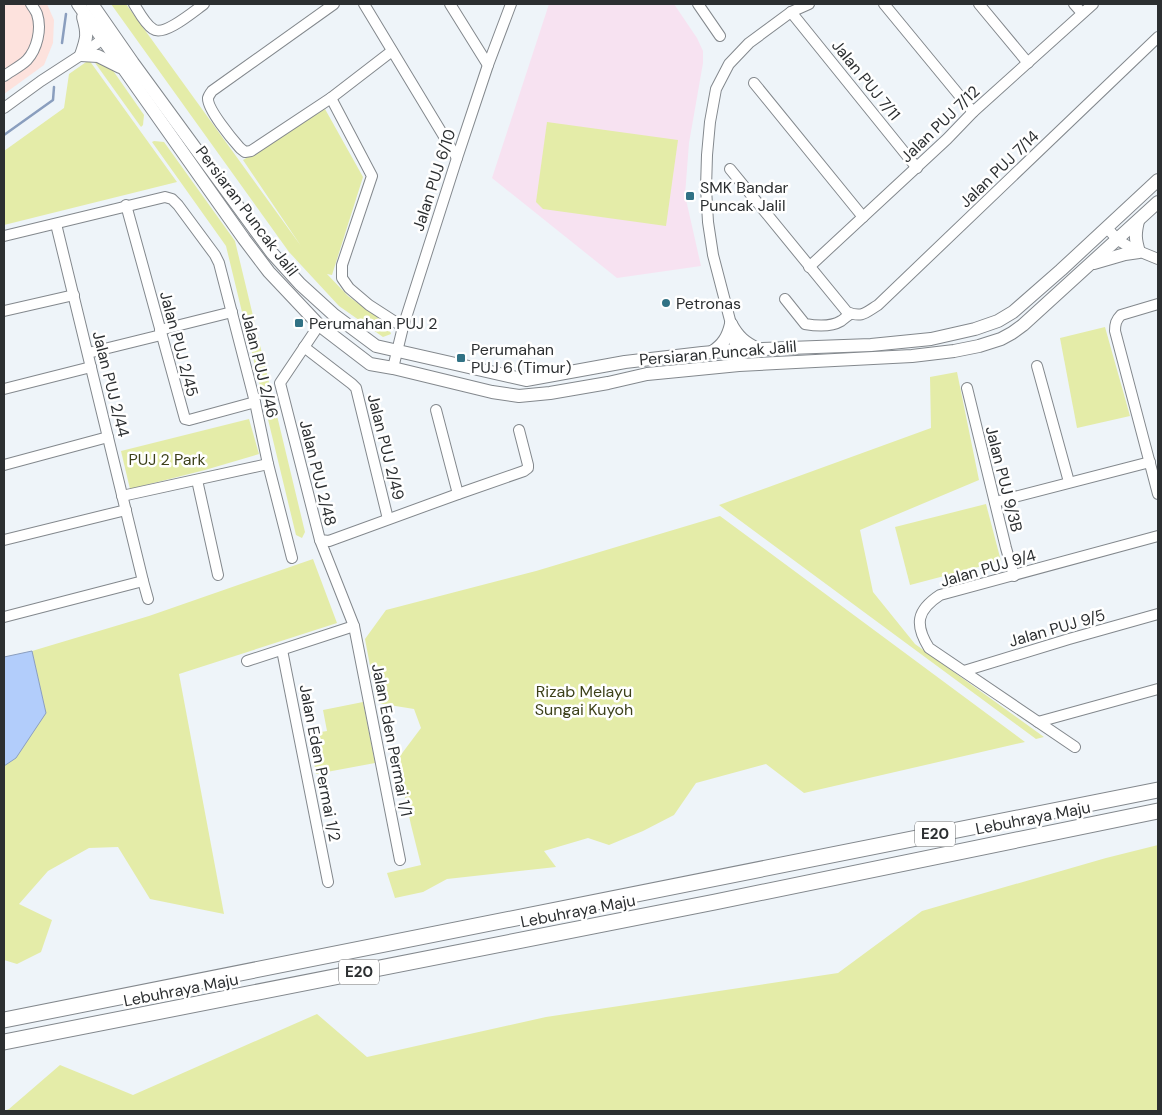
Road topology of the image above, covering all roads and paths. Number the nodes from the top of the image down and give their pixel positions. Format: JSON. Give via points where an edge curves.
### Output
{"nodes":[{"id":1,"x":31,"y":4,"type":"edge"},
{"id":2,"x":134,"y":4,"type":"edge"},
{"id":3,"x":204,"y":4,"type":"edge"},
{"id":4,"x":334,"y":4,"type":"edge"},
{"id":5,"x":364,"y":4,"type":"edge"},
{"id":6,"x":450,"y":4,"type":"edge"},
{"id":7,"x":511,"y":4,"type":"edge"},
{"id":8,"x":698,"y":4,"type":"edge"},
{"id":9,"x":809,"y":4,"type":"edge"},
{"id":10,"x":884,"y":4,"type":"edge"},
{"id":11,"x":979,"y":4,"type":"edge"},
{"id":12,"x":1074,"y":4,"type":"edge"},
{"id":13,"x":1093,"y":4,"type":"edge"},
{"id":14,"x":84,"y":5,"type":"edge"},
{"id":15,"x":791,"y":12,"type":"junction"},
{"id":16,"x":1082,"y":13,"type":"junction"},
{"id":17,"x":108,"y":36,"type":"junction"},
{"id":18,"x":720,"y":36,"type":"dead end"},
{"id":19,"x":1158,"y":37,"type":"edge"},
{"id":20,"x":392,"y":51,"type":"junction"},
{"id":21,"x":80,"y":55,"type":"junction"},
{"id":22,"x":1028,"y":63,"type":"junction"},
{"id":23,"x":488,"y":65,"type":"junction"},
{"id":24,"x":124,"y":69,"type":"junction"},
{"id":25,"x":4,"y":76,"type":"edge"},
{"id":26,"x":754,"y":83,"type":"dead end"},
{"id":27,"x":331,"y":98,"type":"junction"},
{"id":28,"x":4,"y":108,"type":"edge"},
{"id":29,"x":973,"y":112,"type":"junction"},
{"id":30,"x":457,"y":158,"type":"junction"},
{"id":31,"x":917,"y":168,"type":"junction"},
{"id":32,"x":730,"y":169,"type":"dead end"},
{"id":33,"x":1158,"y":180,"type":"edge"},
{"id":34,"x":1158,"y":202,"type":"edge"},
{"id":35,"x":126,"y":205,"type":"junction"},
{"id":36,"x":863,"y":217,"type":"junction"},
{"id":37,"x":1138,"y":221,"type":"junction"},
{"id":38,"x":56,"y":224,"type":"junction"},
{"id":39,"x":1106,"y":228,"type":"junction"},
{"id":40,"x":4,"y":236,"type":"edge"},
{"id":41,"x":1118,"y":240,"type":"junction"},
{"id":42,"x":1139,"y":252,"type":"junction"},
{"id":43,"x":1158,"y":259,"type":"edge"},
{"id":44,"x":1090,"y":264,"type":"junction"},
{"id":45,"x":809,"y":267,"type":"junction"},
{"id":46,"x":74,"y":295,"type":"junction"},
{"id":47,"x":785,"y":299,"type":"dead end"},
{"id":48,"x":1158,"y":304,"type":"edge"},
{"id":49,"x":4,"y":311,"type":"edge"},
{"id":50,"x":232,"y":312,"type":"junction"},
{"id":51,"x":853,"y":315,"type":"junction"},
{"id":52,"x":731,"y":324,"type":"junction"},
{"id":53,"x":319,"y":325,"type":"junction"},
{"id":54,"x":403,"y":327,"type":"junction"},
{"id":55,"x":160,"y":333,"type":"junction"},
{"id":56,"x":304,"y":347,"type":"junction"},
{"id":57,"x":759,"y":349,"type":"junction"},
{"id":58,"x":736,"y":350,"type":"junction"},
{"id":59,"x":397,"y":351,"type":"junction"},
{"id":60,"x":712,"y":352,"type":"junction"},
{"id":61,"x":88,"y":353,"type":"junction"},
{"id":62,"x":738,"y":365,"type":"junction"},
{"id":63,"x":1037,"y":366,"type":"dead end"},
{"id":64,"x":91,"y":368,"type":"junction"},
{"id":65,"x":393,"y":368,"type":"junction"},
{"id":66,"x":967,"y":388,"type":"dead end"},
{"id":67,"x":4,"y":389,"type":"edge"},
{"id":68,"x":255,"y":402,"type":"junction"},
{"id":69,"x":436,"y":410,"type":"dead end"},
{"id":70,"x":519,"y":430,"type":"dead end"},
{"id":71,"x":108,"y":437,"type":"junction"},
{"id":72,"x":1150,"y":462,"type":"junction"},
{"id":73,"x":268,"y":464,"type":"junction"},
{"id":74,"x":4,"y":465,"type":"edge"},
{"id":75,"x":197,"y":480,"type":"junction"},
{"id":76,"x":1069,"y":482,"type":"junction"},
{"id":77,"x":458,"y":494,"type":"junction"},
{"id":78,"x":1158,"y":494,"type":"edge"},
{"id":79,"x":122,"y":496,"type":"junction"},
{"id":80,"x":995,"y":502,"type":"junction"},
{"id":81,"x":126,"y":510,"type":"junction"},
{"id":82,"x":388,"y":519,"type":"junction"},
{"id":83,"x":1158,"y":536,"type":"edge"},
{"id":84,"x":4,"y":540,"type":"edge"},
{"id":85,"x":320,"y":540,"type":"junction"},
{"id":86,"x":292,"y":558,"type":"dead end"},
{"id":87,"x":218,"y":575,"type":"dead end"},
{"id":88,"x":1014,"y":576,"type":"junction"},
{"id":89,"x":143,"y":581,"type":"junction"},
{"id":90,"x":148,"y":599,"type":"dead end"},
{"id":91,"x":1158,"y":614,"type":"edge"},
{"id":92,"x":4,"y":617,"type":"edge"},
{"id":93,"x":354,"y":626,"type":"junction"},
{"id":94,"x":282,"y":650,"type":"junction"},
{"id":95,"x":247,"y":661,"type":"dead end"},
{"id":96,"x":964,"y":671,"type":"junction"},
{"id":97,"x":1158,"y":689,"type":"edge"},
{"id":98,"x":1038,"y":722,"type":"junction"},
{"id":99,"x":1075,"y":746,"type":"dead end"},
{"id":100,"x":1158,"y":790,"type":"edge"},
{"id":101,"x":1158,"y":811,"type":"edge"},
{"id":102,"x":400,"y":860,"type":"dead end"},
{"id":103,"x":328,"y":882,"type":"dead end"},
{"id":104,"x":4,"y":1020,"type":"edge"},
{"id":105,"x":4,"y":1042,"type":"edge"}],
"edges":[{"from":1,"to":25,"type":"street","via":[[38,23],[32,52],[25,62]]},
{"from":2,"to":3,"type":"street","via":[[156,31],[166,30]]},
{"from":4,"to":27,"type":"street","via":[[212,91],[208,101],[240,148],[251,152]]},
{"from":5,"to":20,"type":"street"},
{"from":6,"to":23,"type":"street"},
{"from":7,"to":23,"type":"street","name":"Jalan PUJ 6/10"},
{"from":8,"to":18,"type":"street"},
{"from":9,"to":15,"type":"street"},
{"from":10,"to":29,"type":"street"},
{"from":11,"to":22,"type":"street"},
{"from":12,"to":16,"type":"street"},
{"from":13,"to":16,"type":"street","name":"Jalan PUJ 7/12"},
{"from":14,"to":17,"type":"main road","name":"Persiaran Puncak Jalil"},
{"from":14,"to":21,"type":"main road","via":[[87,40]]},
{"from":15,"to":31,"type":"street","name":"Jalan PUJ 7/11"},
{"from":15,"to":52,"type":"street","via":[[749,43],[729,64],[716,89],[710,122],[706,188],[708,222]]},
{"from":16,"to":22,"type":"street","name":"Jalan PUJ 7/12"},
{"from":17,"to":21,"type":"street"},
{"from":17,"to":24,"type":"main road","name":"Persiaran Puncak Jalil"},
{"from":17,"to":59,"type":"main road","name":"Persiaran Puncak Jalil","via":[[272,253],[300,284],[376,346]]},
{"from":19,"to":51,"type":"street","name":"Jalan PUJ 7/14","via":[[878,305],[864,314]]},
{"from":20,"to":27,"type":"street"},
{"from":20,"to":30,"type":"street"},
{"from":21,"to":24,"type":"main road","via":[[98,56]]},
{"from":21,"to":28,"type":"street"},
{"from":22,"to":29,"type":"street","name":"Jalan PUJ 7/12"},
{"from":23,"to":30,"type":"street","name":"Jalan PUJ 6/10"},
{"from":24,"to":53,"type":"main road","name":"Persiaran Puncak Jalil","via":[[269,272]]},
{"from":26,"to":36,"type":"street"},
{"from":27,"to":54,"type":"street","via":[[372,176],[342,265],[342,278],[369,305]]},
{"from":29,"to":31,"type":"street","name":"Jalan PUJ 7/12"},
{"from":30,"to":54,"type":"street","name":"Jalan PUJ 6/10"},
{"from":31,"to":36,"type":"street","name":"Jalan PUJ 7/12"},
{"from":32,"to":45,"type":"street"},
{"from":33,"to":39,"type":"main road","name":"Persiaran Puncak Jalil"},
{"from":34,"to":37,"type":"main road","name":"Persiaran Puncak Jalil"},
{"from":35,"to":38,"type":"street"},
{"from":35,"to":50,"type":"street","name":"Jalan PUJ 2/46","via":[[165,197],[178,205],[218,258]]},
{"from":35,"to":55,"type":"street","name":"Jalan PUJ 2/45"},
{"from":36,"to":45,"type":"street","name":"Jalan PUJ 7/12"},
{"from":37,"to":41,"type":"main road","name":"Persiaran Puncak Jalil"},
{"from":37,"to":42,"type":"main road","via":[[1135,240]]},
{"from":38,"to":40,"type":"street"},
{"from":38,"to":46,"type":"street","name":"Jalan PUJ 2/44"},
{"from":39,"to":41,"type":"street"},
{"from":39,"to":57,"type":"main road","name":"Persiaran Puncak Jalil","via":[[1013,312],[998,321],[931,339],[871,345]]},
{"from":41,"to":42,"type":"street"},
{"from":41,"to":44,"type":"main road","name":"Persiaran Puncak Jalil"},
{"from":42,"to":43,"type":"street"},
{"from":42,"to":44,"type":"main road"},
{"from":44,"to":62,"type":"main road","name":"Persiaran Puncak Jalil","via":[[1023,325],[1001,339],[979,346],[912,356]]},
{"from":45,"to":51,"type":"street"},
{"from":46,"to":49,"type":"street"},
{"from":46,"to":61,"type":"street","name":"Jalan PUJ 2/44"},
{"from":47,"to":51,"type":"street","name":"Jalan PUJ 7/14","via":[[805,324],[813,326],[840,322]]},
{"from":48,"to":72,"type":"street","via":[[1121,315],[1115,324]]},
{"from":50,"to":55,"type":"street"},
{"from":50,"to":68,"type":"street","name":"Jalan PUJ 2/46"},
{"from":52,"to":57,"type":"main road","via":[[742,340]]},
{"from":52,"to":58,"type":"street"},
{"from":52,"to":60,"type":"main road","via":[[724,342]]},
{"from":53,"to":56,"type":"street","name":"Jalan PUJ 2/48"},
{"from":53,"to":65,"type":"main road","name":"Persiaran Puncak Jalil","via":[[370,364]]},
{"from":54,"to":59,"type":"street","name":"Jalan PUJ 6/10"},
{"from":55,"to":61,"type":"street"},
{"from":55,"to":68,"type":"street","name":"Jalan PUJ 2/45","via":[[184,419]]},
{"from":56,"to":82,"type":"street","name":"Jalan PUJ 2/49","via":[[356,388]]},
{"from":56,"to":85,"type":"street","name":"Jalan PUJ 2/48","via":[[280,384]]},
{"from":57,"to":58,"type":"main road","name":"Persiaran Puncak Jalil"},
{"from":58,"to":60,"type":"main road","name":"Persiaran Puncak Jalil"},
{"from":58,"to":62,"type":"street"},
{"from":59,"to":60,"type":"main road","name":"Persiaran Puncak Jalil","via":[[526,380],[625,362]]},
{"from":59,"to":65,"type":"street","name":"Jalan PUJ 6/10"},
{"from":61,"to":64,"type":"street","name":"Jalan PUJ 2/44"},
{"from":62,"to":65,"type":"main road","name":"Persiaran Puncak Jalil","via":[[647,374],[598,385],[518,396]]},
{"from":63,"to":76,"type":"street"},
{"from":64,"to":67,"type":"street"},
{"from":64,"to":71,"type":"street","name":"Jalan PUJ 2/44"},
{"from":66,"to":80,"type":"street","name":"Jalan PUJ 9/3B"},
{"from":68,"to":73,"type":"street","name":"Jalan PUJ 2/46"},
{"from":69,"to":77,"type":"street"},
{"from":70,"to":77,"type":"street","name":"Jalan PUJ 2/48","via":[[528,468]]},
{"from":71,"to":74,"type":"street"},
{"from":71,"to":79,"type":"street","name":"Jalan PUJ 2/44"},
{"from":72,"to":76,"type":"street"},
{"from":72,"to":78,"type":"street"},
{"from":73,"to":75,"type":"street"},
{"from":73,"to":86,"type":"street","name":"Jalan PUJ 2/46"},
{"from":75,"to":79,"type":"street"},
{"from":75,"to":87,"type":"street"},
{"from":76,"to":80,"type":"street"},
{"from":77,"to":82,"type":"street","name":"Jalan PUJ 2/48"},
{"from":79,"to":81,"type":"street","name":"Jalan PUJ 2/44"},
{"from":80,"to":88,"type":"street","name":"Jalan PUJ 9/3B"},
{"from":81,"to":84,"type":"street"},
{"from":81,"to":89,"type":"street","name":"Jalan PUJ 2/44"},
{"from":82,"to":85,"type":"street","name":"Jalan PUJ 2/48","via":[[328,541]]},
{"from":83,"to":88,"type":"street","name":"Jalan PUJ 9/4"},
{"from":85,"to":93,"type":"street","name":"Jalan Eden Permai 1/1"},
{"from":88,"to":96,"type":"street","name":"Jalan PUJ 9/4","via":[[940,595],[922,611],[920,627],[929,648]]},
{"from":89,"to":90,"type":"street","name":"Jalan PUJ 2/44"},
{"from":89,"to":92,"type":"street"},
{"from":91,"to":96,"type":"street","name":"Jalan PUJ 9/5"},
{"from":93,"to":94,"type":"street"},
{"from":93,"to":102,"type":"street","name":"Jalan Eden Permai 1/1"},
{"from":94,"to":95,"type":"street"},
{"from":94,"to":103,"type":"street","name":"Jalan Eden Permai 1/2"},
{"from":96,"to":98,"type":"street","name":"Jalan PUJ 9/4"},
{"from":97,"to":98,"type":"street"},
{"from":98,"to":99,"type":"street","name":"Jalan PUJ 9/4"},
{"from":100,"to":104,"type":"highway","name":"Lebuhraya Maju","number":"E20"},
{"from":101,"to":105,"type":"highway","name":"Lebuhraya Maju","number":"E20"}]}
